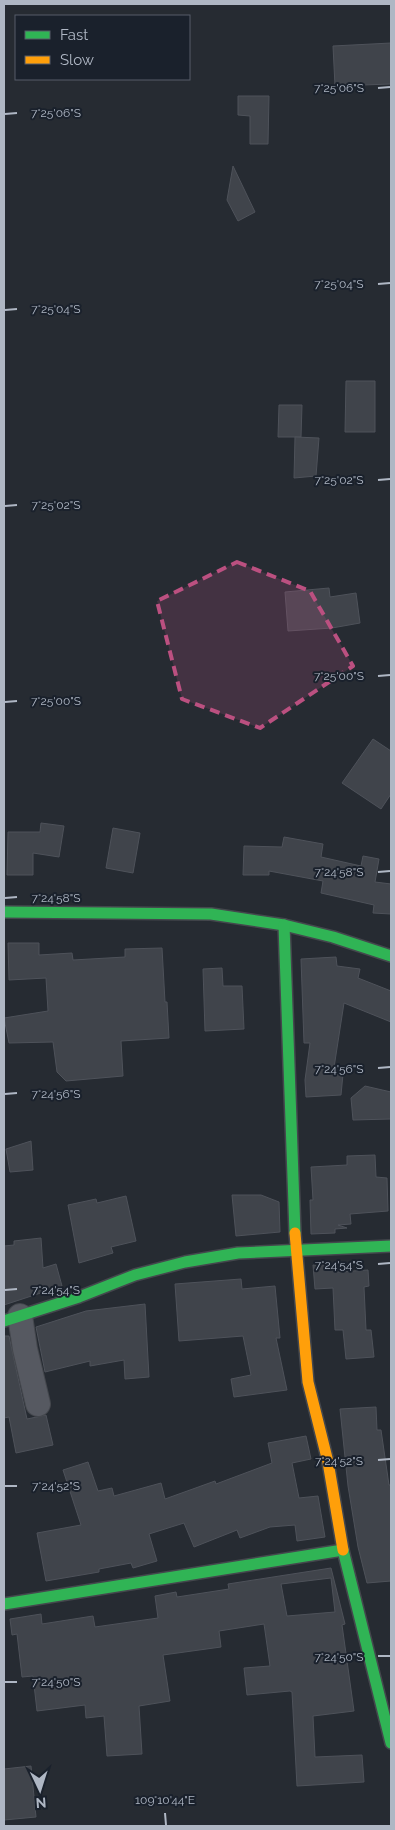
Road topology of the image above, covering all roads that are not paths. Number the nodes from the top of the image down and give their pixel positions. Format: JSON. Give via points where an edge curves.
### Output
{"nodes":[{"id":1,"x":4,"y":912,"type":"edge"},
{"id":2,"x":284,"y":925,"type":"junction"},
{"id":3,"x":391,"y":956,"type":"edge"},
{"id":4,"x":391,"y":1246,"type":"edge"},
{"id":5,"x":296,"y":1251,"type":"junction"},
{"id":6,"x":12,"y":1318,"type":"edge"},
{"id":7,"x":38,"y":1404,"type":"dead end"},
{"id":8,"x":343,"y":1550,"type":"junction"},
{"id":9,"x":4,"y":1604,"type":"edge"},
{"id":10,"x":391,"y":1743,"type":"edge"}],
"edges":[{"from":1,"to":2,"type":"main road","via":[[211,914]]},
{"from":2,"to":3,"type":"main road"},
{"from":2,"to":5,"type":"main road"},
{"from":4,"to":5,"type":"main road"},
{"from":5,"to":6,"type":"main road","via":[[238,1253],[185,1262],[135,1275]]},
{"from":5,"to":8,"type":"main road","via":[[308,1382],[328,1462]]},
{"from":6,"to":7,"type":"street","via":[[26,1354]]},
{"from":8,"to":9,"type":"main road"},
{"from":8,"to":10,"type":"main road"}]}
